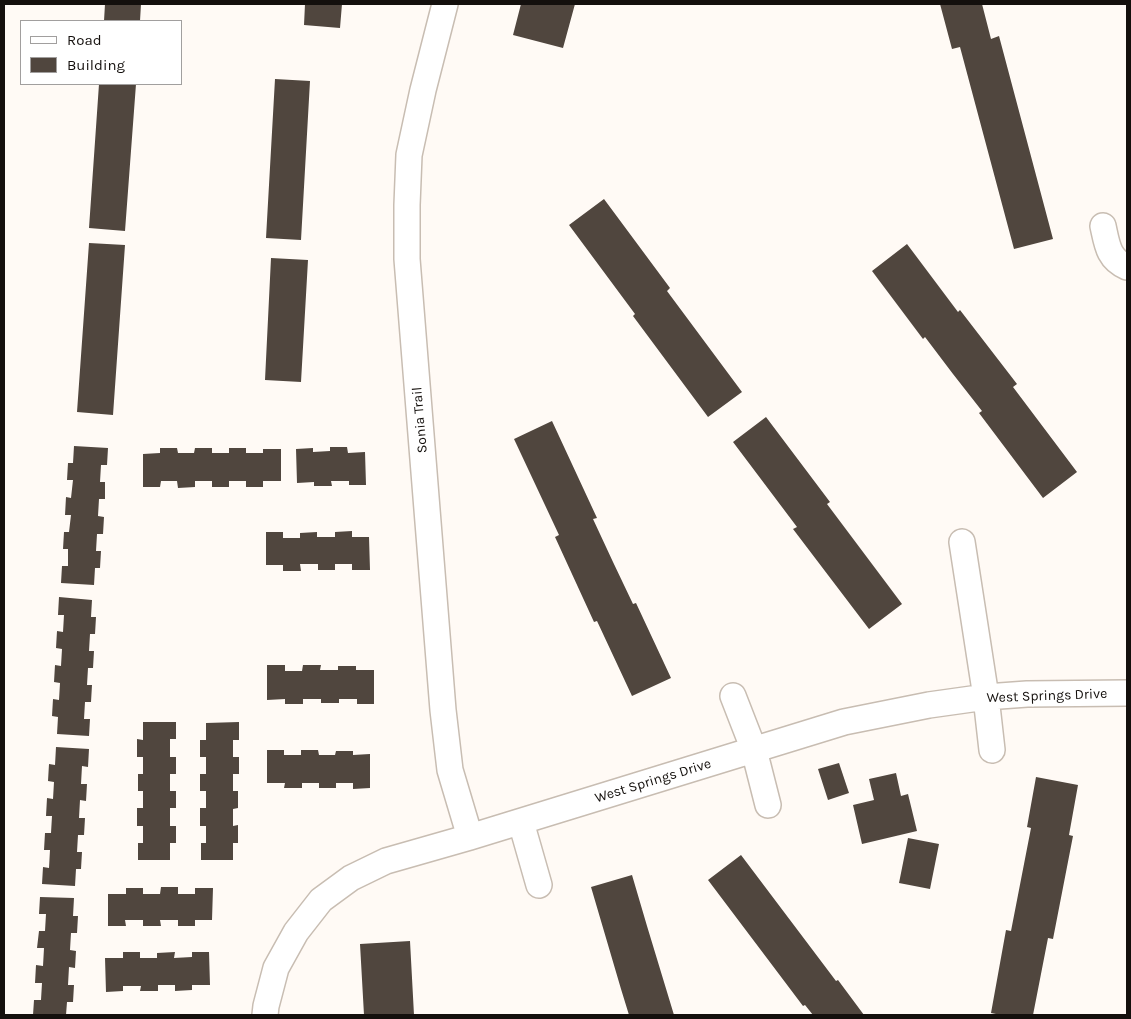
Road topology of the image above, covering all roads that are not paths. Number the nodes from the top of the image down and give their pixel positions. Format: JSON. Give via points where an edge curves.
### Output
{"nodes":[{"id":1,"x":445,"y":4,"type":"edge"},
{"id":2,"x":1103,"y":226,"type":"dead end"},
{"id":3,"x":1127,"y":267,"type":"edge"},
{"id":4,"x":962,"y":542,"type":"dead end"},
{"id":5,"x":1127,"y":693,"type":"edge"},
{"id":6,"x":733,"y":696,"type":"dead end"},
{"id":7,"x":986,"y":698,"type":"junction"},
{"id":8,"x":754,"y":750,"type":"junction"},
{"id":9,"x":992,"y":750,"type":"dead end"},
{"id":10,"x":768,"y":805,"type":"dead end"},
{"id":11,"x":521,"y":822,"type":"junction"},
{"id":12,"x":470,"y":837,"type":"junction"},
{"id":13,"x":539,"y":885,"type":"dead end"},
{"id":14,"x":265,"y":1015,"type":"edge"}],
"edges":[{"from":1,"to":12,"type":"street","name":"Sonia Trail","via":[[409,155],[407,259],[443,710],[450,770]]},
{"from":2,"to":3,"type":"street","via":[[1113,259]]},
{"from":4,"to":7,"type":"street"},
{"from":5,"to":7,"type":"street","name":"West Springs Drive","via":[[1027,694]]},
{"from":6,"to":8,"type":"street"},
{"from":7,"to":8,"type":"street","name":"West Springs Drive","via":[[929,705],[844,722]]},
{"from":7,"to":9,"type":"street"},
{"from":8,"to":10,"type":"street"},
{"from":8,"to":11,"type":"street","name":"West Springs Drive"},
{"from":11,"to":12,"type":"street","name":"West Springs Drive"},
{"from":11,"to":13,"type":"street"},
{"from":12,"to":14,"type":"street","name":"West Springs Drive","via":[[386,861],[351,878],[321,900],[296,932],[276,968]]}]}
